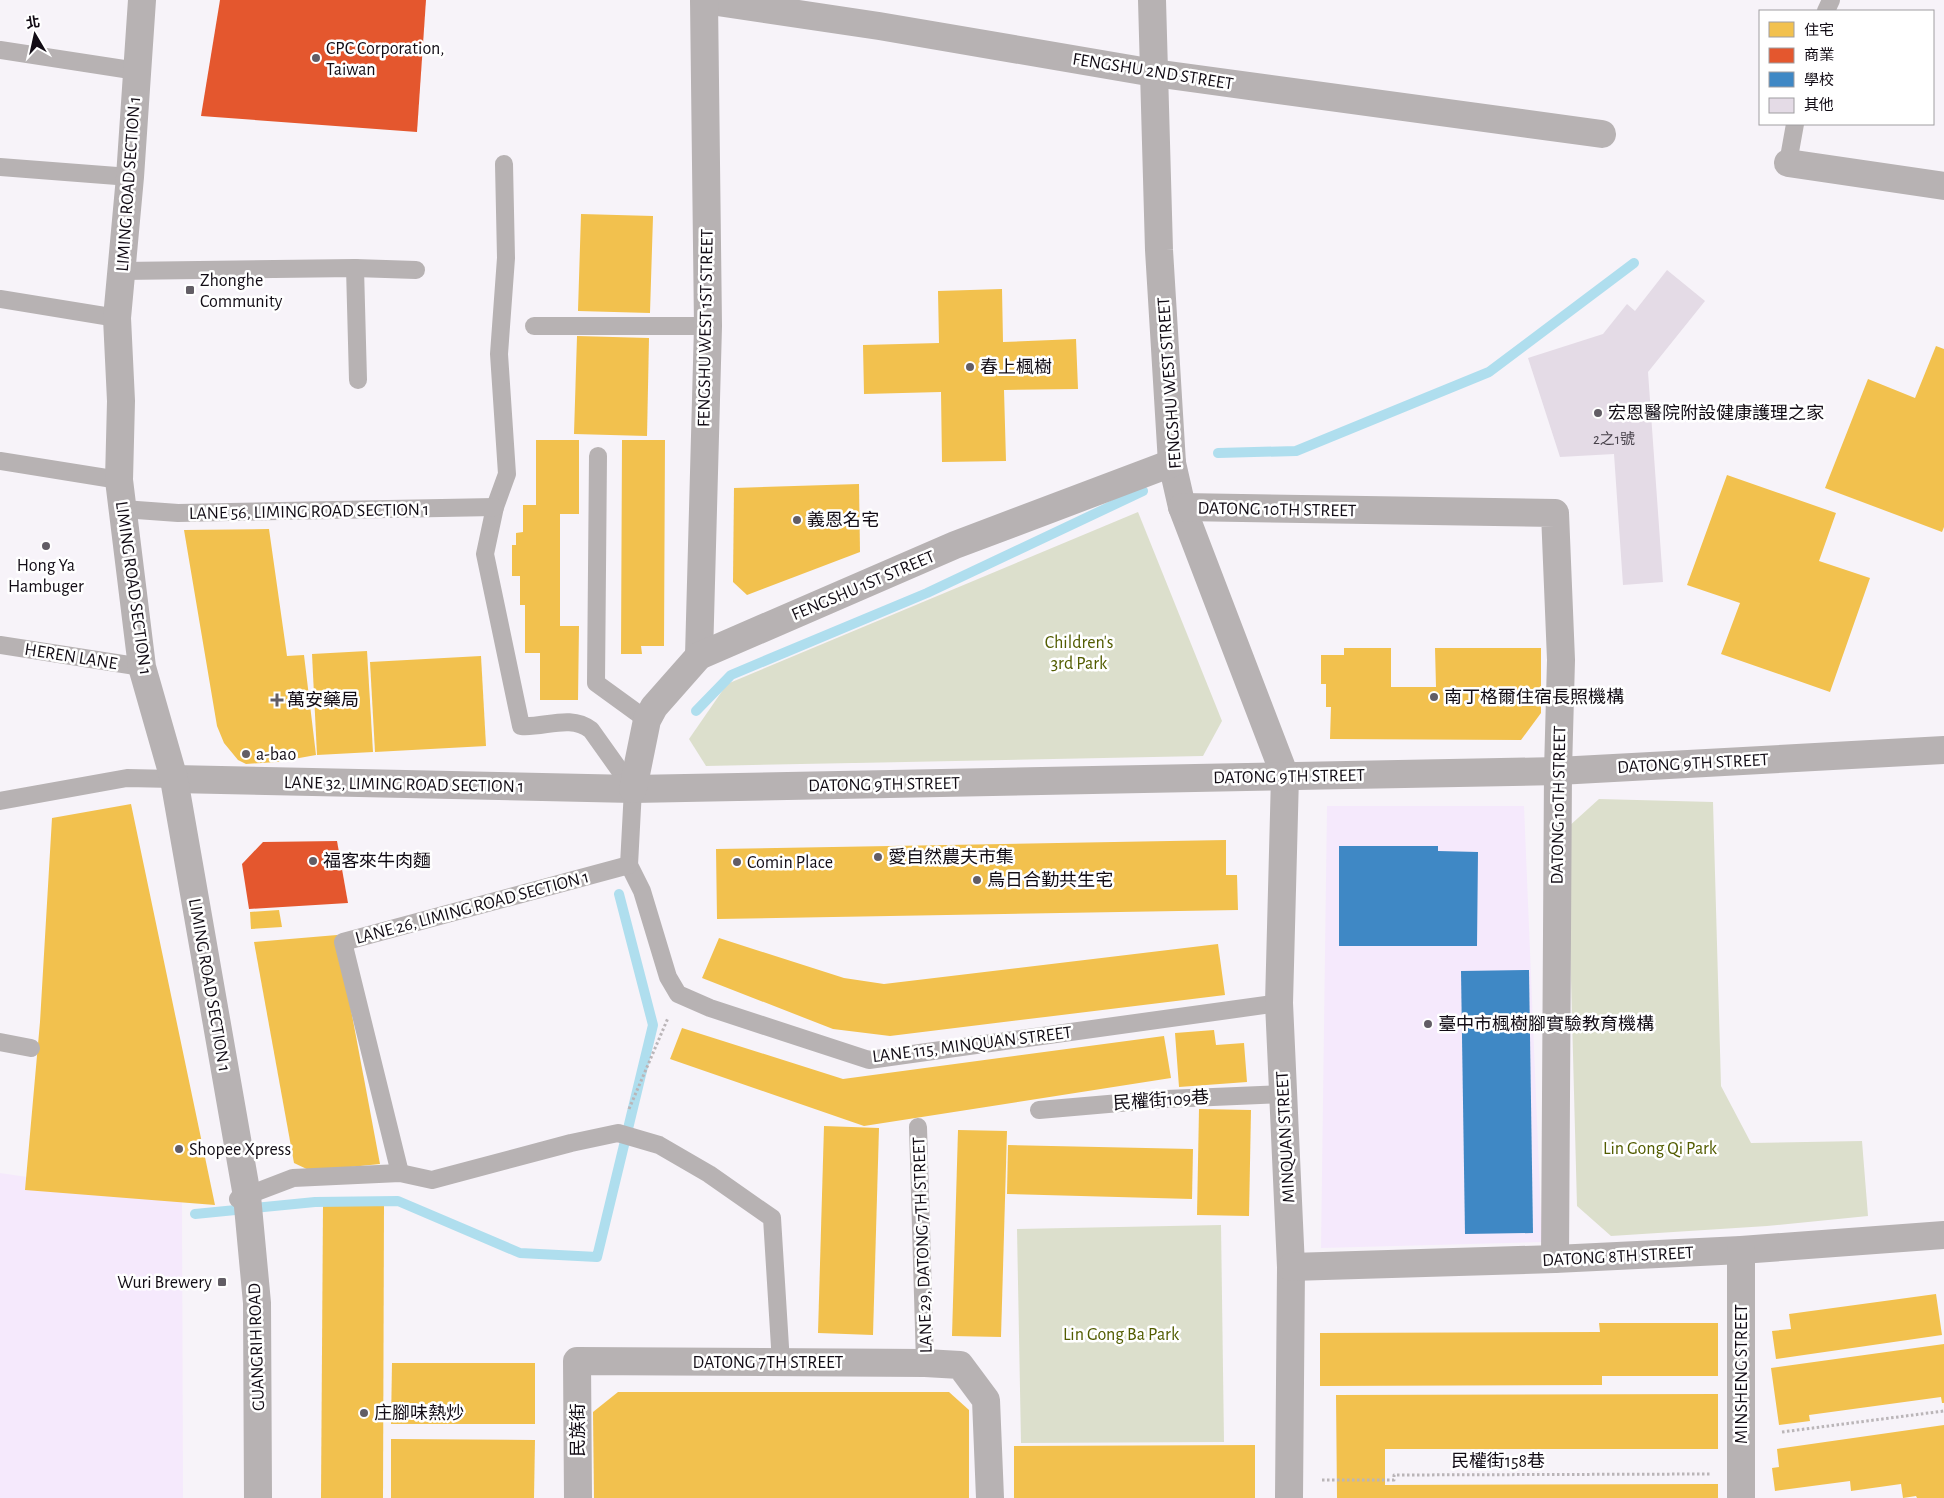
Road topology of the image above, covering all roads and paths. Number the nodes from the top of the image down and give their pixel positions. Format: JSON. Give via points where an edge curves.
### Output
{"nodes":[{"id":1,"x":142,"y":0,"type":"edge"},
{"id":2,"x":704,"y":0,"type":"edge"},
{"id":3,"x":1152,"y":0,"type":"edge"},
{"id":4,"x":0,"y":50,"type":"edge"},
{"id":5,"x":137,"y":71,"type":"junction"},
{"id":6,"x":1154,"y":73,"type":"junction"},
{"id":7,"x":1795,"y":125,"type":"edge"},
{"id":8,"x":1602,"y":134,"type":"dead end"},
{"id":9,"x":1788,"y":163,"type":"joint"},
{"id":10,"x":504,"y":164,"type":"dead end"},
{"id":11,"x":0,"y":167,"type":"edge"},
{"id":12,"x":130,"y":177,"type":"junction"},
{"id":13,"x":1944,"y":186,"type":"edge"},
{"id":14,"x":355,"y":268,"type":"junction"},
{"id":15,"x":416,"y":270,"type":"dead end"},
{"id":16,"x":122,"y":271,"type":"junction"},
{"id":17,"x":0,"y":300,"type":"edge"},
{"id":18,"x":117,"y":318,"type":"junction"},
{"id":19,"x":534,"y":326,"type":"dead end"},
{"id":20,"x":708,"y":326,"type":"junction"},
{"id":21,"x":358,"y":380,"type":"dead end"},
{"id":22,"x":598,"y":456,"type":"dead end"},
{"id":23,"x":0,"y":461,"type":"edge"},
{"id":24,"x":1172,"y":463,"type":"junction"},
{"id":25,"x":119,"y":480,"type":"junction"},
{"id":26,"x":496,"y":507,"type":"junction"},
{"id":27,"x":1182,"y":507,"type":"junction"},
{"id":28,"x":123,"y":509,"type":"junction"},
{"id":29,"x":0,"y":645,"type":"edge"},
{"id":30,"x":699,"y":656,"type":"junction"},
{"id":31,"x":142,"y":667,"type":"junction"},
{"id":32,"x":647,"y":720,"type":"junction"},
{"id":33,"x":1944,"y":750,"type":"edge"},
{"id":34,"x":1558,"y":771,"type":"junction"},
{"id":35,"x":1285,"y":776,"type":"junction"},
{"id":36,"x":174,"y":779,"type":"junction"},
{"id":37,"x":633,"y":789,"type":"junction"},
{"id":38,"x":0,"y":801,"type":"edge"},
{"id":39,"x":629,"y":865,"type":"junction"},
{"id":40,"x":678,"y":994,"type":"junction"},
{"id":41,"x":1279,"y":1003,"type":"junction"},
{"id":42,"x":0,"y":1042,"type":"edge"},
{"id":43,"x":31,"y":1048,"type":"dead end"},
{"id":44,"x":1283,"y":1094,"type":"junction"},
{"id":45,"x":1038,"y":1110,"type":"dead end"},
{"id":46,"x":918,"y":1127,"type":"dead end"},
{"id":47,"x":618,"y":1134,"type":"junction"},
{"id":48,"x":400,"y":1173,"type":"junction"},
{"id":49,"x":242,"y":1198,"type":"junction"},
{"id":50,"x":1944,"y":1235,"type":"edge"},
{"id":51,"x":1742,"y":1250,"type":"junction"},
{"id":52,"x":1555,"y":1259,"type":"junction"},
{"id":53,"x":1291,"y":1267,"type":"junction"},
{"id":54,"x":577,"y":1361,"type":"joint"},
{"id":55,"x":781,"y":1363,"type":"junction"},
{"id":56,"x":925,"y":1363,"type":"junction"},
{"id":57,"x":1944,"y":1411,"type":"edge"},
{"id":58,"x":1782,"y":1432,"type":"dead end"},
{"id":59,"x":1714,"y":1474,"type":"dead end"},
{"id":60,"x":1289,"y":1490,"type":"edge"},
{"id":61,"x":258,"y":1498,"type":"edge"},
{"id":62,"x":578,"y":1498,"type":"edge"},
{"id":63,"x":990,"y":1498,"type":"edge"},
{"id":64,"x":1741,"y":1498,"type":"edge"}],
"edges":[{"from":1,"to":5,"type":"street","name":"LIMING ROAD SECTION 1"},
{"from":2,"to":6,"type":"street","name":"FENGSHU 2ND STREET"},
{"from":2,"to":20,"type":"street","name":"FENGSHU WEST 1ST STREET"},
{"from":3,"to":6,"type":"street","name":"FENGSHU WEST STREET"},
{"from":4,"to":5,"type":"lane"},
{"from":5,"to":12,"type":"street","name":"LIMING ROAD SECTION 1"},
{"from":6,"to":8,"type":"street","name":"FENGSHU 2ND STREET"},
{"from":6,"to":24,"type":"street","name":"FENGSHU WEST STREET","via":[[1159,250]]},
{"from":7,"to":9,"type":"lane"},
{"from":9,"to":13,"type":"street"},
{"from":10,"to":26,"type":"lane","via":[[506,258],[499,354],[507,474]]},
{"from":11,"to":12,"type":"lane"},
{"from":12,"to":16,"type":"street","name":"LIMING ROAD SECTION 1"},
{"from":14,"to":15,"type":"lane"},
{"from":14,"to":16,"type":"lane"},
{"from":14,"to":21,"type":"lane"},
{"from":16,"to":18,"type":"street","name":"LIMING ROAD SECTION 1"},
{"from":17,"to":18,"type":"lane"},
{"from":18,"to":25,"type":"street","name":"LIMING ROAD SECTION 1","via":[[121,401]]},
{"from":19,"to":20,"type":"lane"},
{"from":20,"to":30,"type":"street","name":"FENGSHU WEST 1ST STREET"},
{"from":22,"to":32,"type":"lane","via":[[596,683]]},
{"from":23,"to":25,"type":"lane"},
{"from":24,"to":27,"type":"street","name":"FENGSHU WEST STREET"},
{"from":24,"to":30,"type":"street","name":"FENGSHU 1ST STREET","via":[[955,545]]},
{"from":25,"to":28,"type":"street","name":"LIMING ROAD SECTION 1"},
{"from":26,"to":28,"type":"lane","name":"LANE 56, LIMING ROAD SECTION 1","via":[[178,513]]},
{"from":26,"to":37,"type":"lane","via":[[486,554],[521,726],[570,721],[583,724],[591,730]]},
{"from":27,"to":34,"type":"street","name":"DATONG 10TH STREET","via":[[1556,513],[1561,660]]},
{"from":27,"to":35,"type":"street","name":"FENGSHU WEST STREET"},
{"from":28,"to":31,"type":"street","name":"LIMING ROAD SECTION 1"},
{"from":29,"to":31,"type":"lane","name":"HEREN LANE"},
{"from":30,"to":32,"type":"street","name":"FENGSHU 1ST STREET","via":[[654,707]]},
{"from":31,"to":36,"type":"street","name":"LIMING ROAD SECTION 1"},
{"from":32,"to":37,"type":"street","name":"FENGSHU 1ST STREET"},
{"from":33,"to":34,"type":"street","name":"DATONG 9TH STREET"},
{"from":34,"to":35,"type":"street","name":"DATONG 9TH STREET"},
{"from":34,"to":52,"type":"street","name":"DATONG 10TH STREET"},
{"from":35,"to":37,"type":"street","name":"DATONG 9TH STREET"},
{"from":35,"to":41,"type":"street","name":"MINQUAN STREET"},
{"from":36,"to":37,"type":"street","name":"LANE 32, LIMING ROAD SECTION 1"},
{"from":36,"to":38,"type":"lane","via":[[127,778]]},
{"from":36,"to":49,"type":"street","name":"LIMING ROAD SECTION 1"},
{"from":37,"to":39,"type":"lane"},
{"from":39,"to":40,"type":"lane","via":[[642,891],[668,978]]},
{"from":39,"to":48,"type":"lane","name":"LANE 26, LIMING ROAD SECTION 1","via":[[343,942]]},
{"from":40,"to":41,"type":"lane","name":"LANE 115, MINQUAN STREET","via":[[710,1008],[868,1060]]},
{"from":40,"to":47,"type":"path"},
{"from":41,"to":44,"type":"street","name":"MINQUAN STREET"},
{"from":42,"to":43,"type":"lane"},
{"from":44,"to":45,"type":"lane","name":"民權街109巷","via":[[1166,1098]]},
{"from":44,"to":53,"type":"street","name":"MINQUAN STREET"},
{"from":46,"to":56,"type":"lane","name":"LANE 29, DATONG 7TH STREET"},
{"from":47,"to":48,"type":"lane","via":[[571,1143],[432,1180]]},
{"from":47,"to":55,"type":"lane","via":[[659,1145],[709,1174],[772,1218]]},
{"from":48,"to":49,"type":"lane","via":[[293,1178]]},
{"from":49,"to":61,"type":"street","name":"GUANGRIH ROAD","via":[[257,1303]]},
{"from":50,"to":51,"type":"street","name":"DATONG 8TH STREET"},
{"from":51,"to":52,"type":"street","name":"DATONG 8TH STREET"},
{"from":51,"to":64,"type":"street","name":"MINSHENG STREET"},
{"from":52,"to":53,"type":"street","name":"DATONG 8TH STREET"},
{"from":53,"to":60,"type":"street","name":"MINQUAN STREET"},
{"from":54,"to":55,"type":"street","name":"DATONG 7TH STREET"},
{"from":54,"to":62,"type":"street","name":"民族街"},
{"from":55,"to":56,"type":"street","name":"DATONG 7TH STREET"},
{"from":56,"to":63,"type":"street","name":"DATONG 7TH STREET","via":[[960,1366],[986,1400]]},
{"from":57,"to":58,"type":"path"},
{"from":59,"to":60,"type":"path","name":"民權街158巷","via":[[1394,1475],[1394,1480]]}]}
